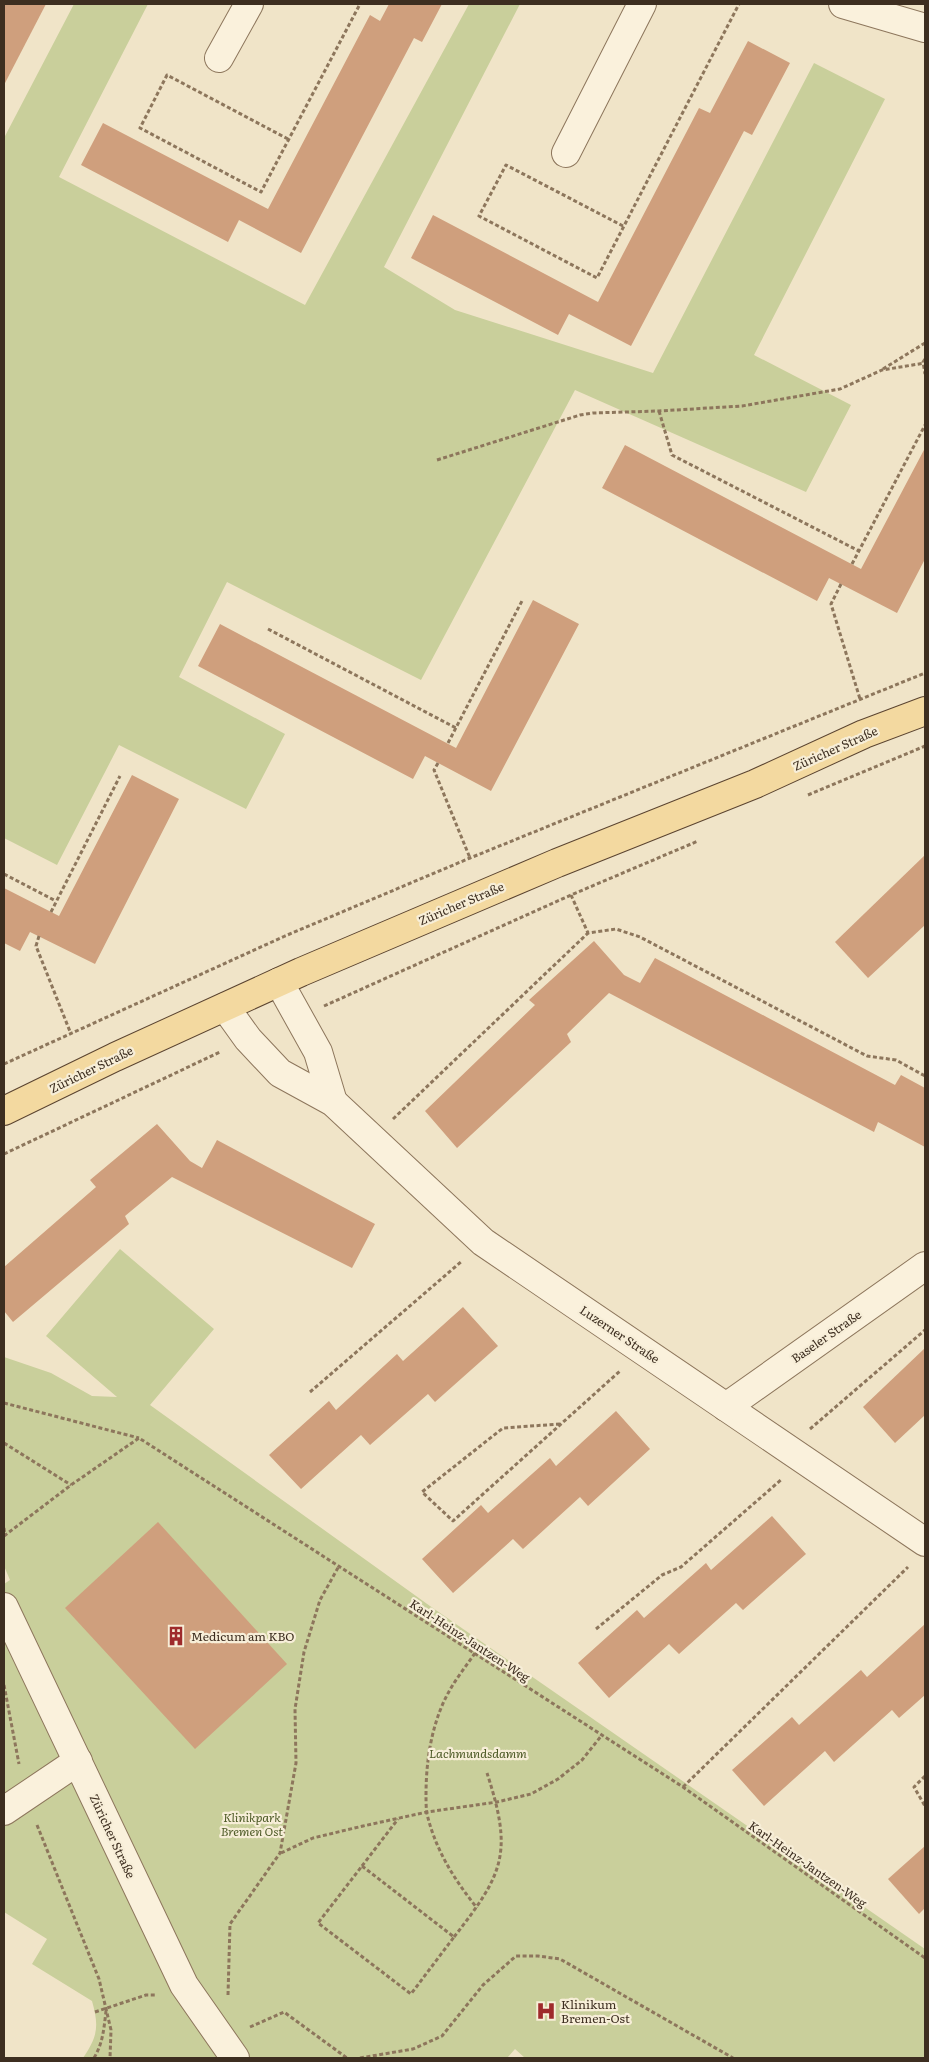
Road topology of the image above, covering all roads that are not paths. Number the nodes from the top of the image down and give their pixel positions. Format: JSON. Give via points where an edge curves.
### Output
{"nodes":[{"id":1,"x":249,"y":4,"type":"edge"},
{"id":2,"x":642,"y":4,"type":"edge"},
{"id":3,"x":844,"y":4,"type":"edge"},
{"id":4,"x":925,"y":28,"type":"edge"},
{"id":5,"x":219,"y":58,"type":"dead end"},
{"id":6,"x":566,"y":153,"type":"dead end"},
{"id":7,"x":925,"y":711,"type":"edge"},
{"id":8,"x":279,"y":982,"type":"junction"},
{"id":9,"x":224,"y":1007,"type":"junction"},
{"id":10,"x":333,"y":1102,"type":"junction"},
{"id":11,"x":4,"y":1111,"type":"edge"},
{"id":12,"x":925,"y":1266,"type":"edge"},
{"id":13,"x":726,"y":1407,"type":"junction"},
{"id":14,"x":925,"y":1542,"type":"edge"},
{"id":15,"x":4,"y":1607,"type":"edge"},
{"id":16,"x":78,"y":1761,"type":"junction"},
{"id":17,"x":15,"y":1803,"type":"edge"},
{"id":18,"x":229,"y":2049,"type":"edge"}],
"edges":[{"from":1,"to":5,"type":"street"},
{"from":2,"to":6,"type":"street"},
{"from":3,"to":4,"type":"street"},
{"from":7,"to":8,"type":"main road","name":"Züricher Straße","via":[[864,734],[755,784],[557,862]]},
{"from":8,"to":9,"type":"main road","name":"Züricher Straße"},
{"from":8,"to":10,"type":"street","via":[[318,1052]]},
{"from":9,"to":10,"type":"street","name":"Luzerner Straße","via":[[280,1073]]},
{"from":9,"to":11,"type":"main road","name":"Züricher Straße"},
{"from":10,"to":13,"type":"street","name":"Luzerner Straße","via":[[483,1242]]},
{"from":12,"to":13,"type":"street","name":"Baseler Straße"},
{"from":13,"to":14,"type":"street","name":"Luzerner Straße"},
{"from":15,"to":16,"type":"street","name":"Züricher Straße"},
{"from":16,"to":17,"type":"street"},
{"from":16,"to":18,"type":"street","name":"Züricher Straße","via":[[184,1985]]}]}
